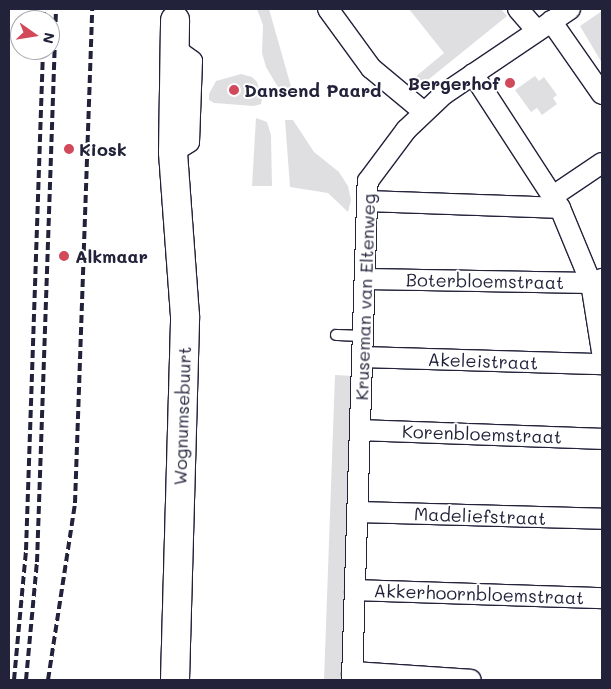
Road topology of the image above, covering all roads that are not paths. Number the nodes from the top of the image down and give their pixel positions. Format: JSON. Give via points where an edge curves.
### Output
{"nodes":[{"id":1,"x":328,"y":9,"type":"edge"},
{"id":2,"x":518,"y":9,"type":"edge"},
{"id":3,"x":570,"y":9,"type":"edge"},
{"id":4,"x":175,"y":20,"type":"dead end"},
{"id":5,"x":544,"y":26,"type":"junction"},
{"id":6,"x":473,"y":74,"type":"junction"},
{"id":7,"x":602,"y":94,"type":"edge"},
{"id":8,"x":424,"y":112,"type":"junction"},
{"id":9,"x":602,"y":163,"type":"edge"},
{"id":10,"x":369,"y":201,"type":"junction"},
{"id":11,"x":556,"y":202,"type":"junction"},
{"id":12,"x":366,"y":279,"type":"junction"},
{"id":13,"x":597,"y":281,"type":"edge"},
{"id":14,"x":336,"y":335,"type":"dead end"},
{"id":15,"x":364,"y":336,"type":"junction"},
{"id":16,"x":602,"y":352,"type":"edge"},
{"id":17,"x":363,"y":358,"type":"junction"},
{"id":18,"x":602,"y":364,"type":"edge"},
{"id":19,"x":361,"y":430,"type":"junction"},
{"id":20,"x":602,"y":439,"type":"edge"},
{"id":21,"x":358,"y":512,"type":"junction"},
{"id":22,"x":602,"y":519,"type":"edge"},
{"id":23,"x":355,"y":590,"type":"junction"},
{"id":24,"x":602,"y":598,"type":"edge"},
{"id":25,"x":352,"y":676,"type":"edge"},
{"id":26,"x":175,"y":680,"type":"edge"},
{"id":27,"x":471,"y":680,"type":"edge"}],
"edges":[{"from":1,"to":8,"type":"street","via":[[371,68]]},
{"from":2,"to":5,"type":"street"},
{"from":3,"to":5,"type":"street","name":"Kruseman van Eltenweg"},
{"from":4,"to":26,"type":"street","name":"Wognumsebuurt","via":[[173,152],[185,316]]},
{"from":5,"to":6,"type":"street","name":"Kruseman van Eltenweg"},
{"from":5,"to":7,"type":"street"},
{"from":6,"to":8,"type":"street","name":"Kruseman van Eltenweg"},
{"from":6,"to":11,"type":"street"},
{"from":8,"to":10,"type":"street","name":"Kruseman van Eltenweg","via":[[391,147],[368,182]]},
{"from":9,"to":11,"type":"street"},
{"from":10,"to":11,"type":"street"},
{"from":10,"to":12,"type":"street","name":"Kruseman van Eltenweg"},
{"from":11,"to":13,"type":"street"},
{"from":12,"to":13,"type":"street","name":"Boterbloemstraat"},
{"from":12,"to":15,"type":"street","name":"Kruseman van Eltenweg"},
{"from":13,"to":16,"type":"street"},
{"from":14,"to":15,"type":"lane"},
{"from":15,"to":17,"type":"street","name":"Kruseman van Eltenweg"},
{"from":17,"to":18,"type":"street","name":"Akeleistraat"},
{"from":17,"to":19,"type":"street","name":"Kruseman van Eltenweg"},
{"from":19,"to":20,"type":"street","name":"Korenbloemstraat"},
{"from":19,"to":21,"type":"street","name":"Kruseman van Eltenweg"},
{"from":21,"to":22,"type":"street","name":"Madeliefstraat"},
{"from":21,"to":23,"type":"street","name":"Kruseman van Eltenweg"},
{"from":23,"to":24,"type":"street","name":"Akkerhoornbloemstraat"},
{"from":23,"to":25,"type":"street","name":"Kruseman van Eltenweg"},
{"from":25,"to":27,"type":"street"}]}
